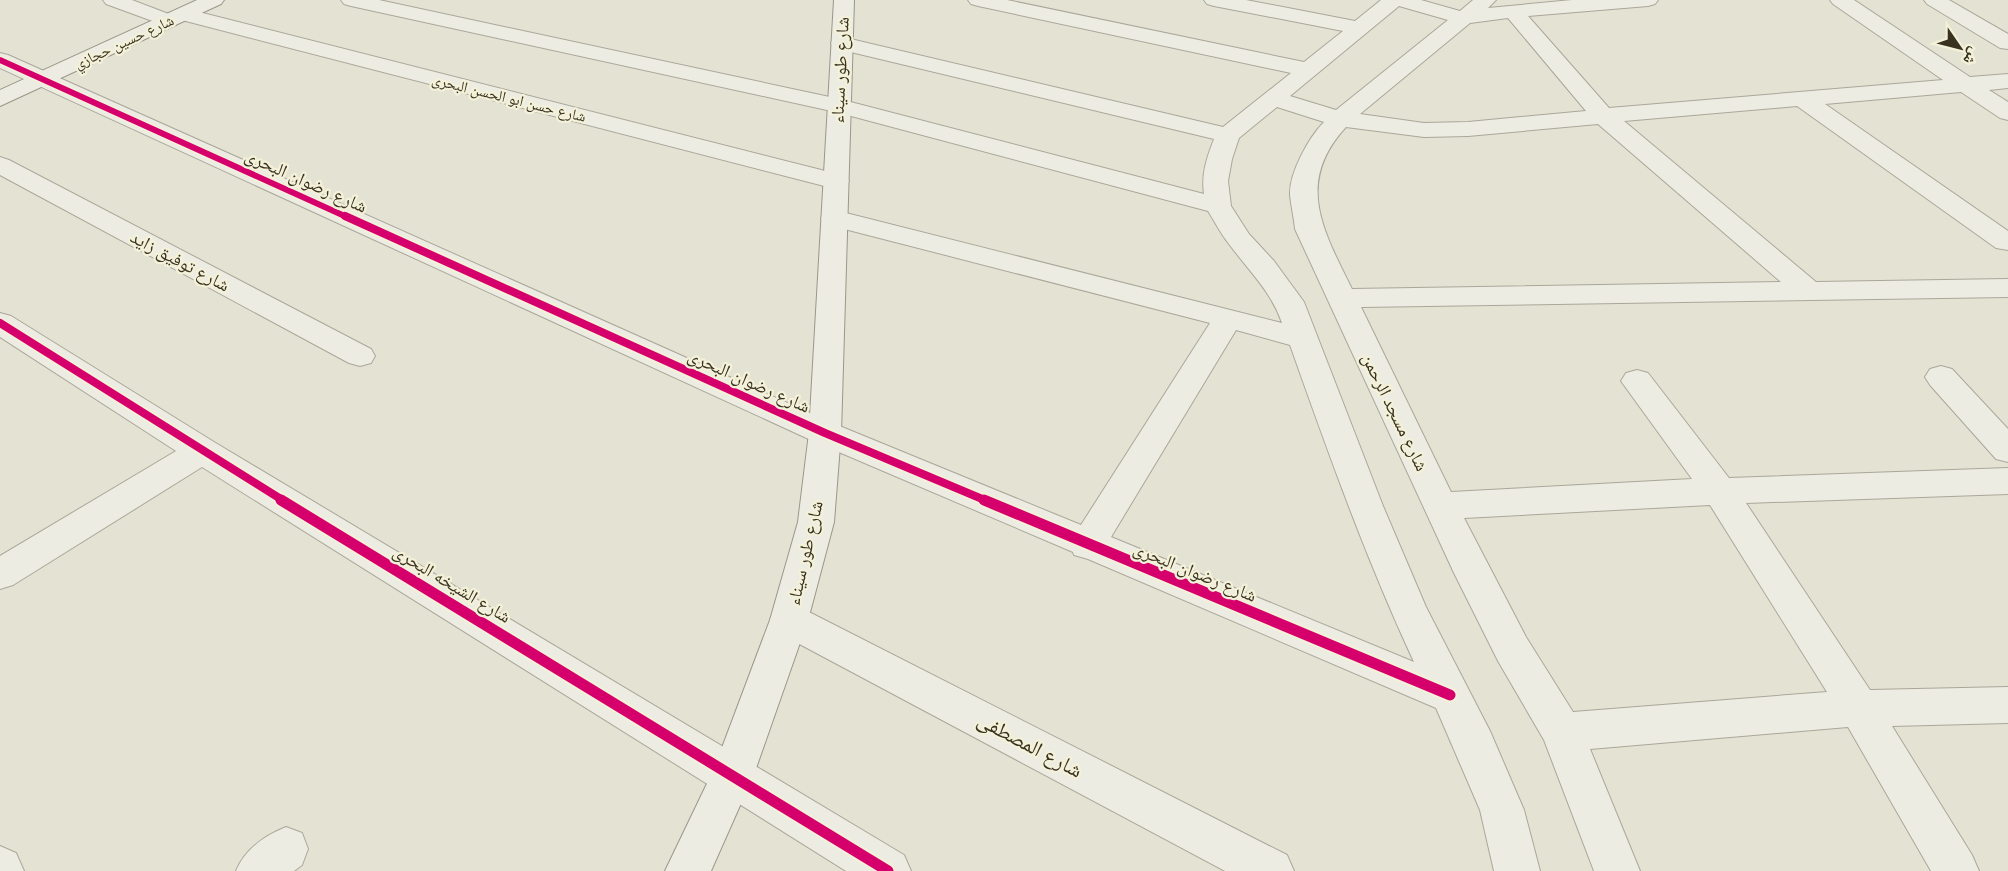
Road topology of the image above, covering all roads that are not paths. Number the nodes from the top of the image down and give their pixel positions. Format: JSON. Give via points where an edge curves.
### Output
{"nodes":[{"id":1,"x":113,"y":0,"type":"edge"},
{"id":2,"x":214,"y":0,"type":"edge"},
{"id":3,"x":351,"y":0,"type":"edge"},
{"id":4,"x":843,"y":0,"type":"edge"},
{"id":5,"x":978,"y":0,"type":"edge"},
{"id":6,"x":1214,"y":0,"type":"edge"},
{"id":7,"x":1396,"y":0,"type":"edge"},
{"id":8,"x":1648,"y":0,"type":"edge"},
{"id":9,"x":1840,"y":0,"type":"edge"},
{"id":10,"x":1934,"y":0,"type":"edge"},
{"id":11,"x":1488,"y":10,"type":"edge"},
{"id":12,"x":176,"y":18,"type":"junction"},
{"id":13,"x":1360,"y":28,"type":"junction"},
{"id":14,"x":842,"y":43,"type":"junction"},
{"id":15,"x":2008,"y":43,"type":"edge"},
{"id":16,"x":0,"y":60,"type":"edge"},
{"id":17,"x":1309,"y":70,"type":"junction"},
{"id":18,"x":41,"y":80,"type":"junction"},
{"id":19,"x":2008,"y":81,"type":"edge"},
{"id":20,"x":1965,"y":86,"type":"junction"},
{"id":21,"x":1274,"y":98,"type":"junction"},
{"id":22,"x":0,"y":99,"type":"edge"},
{"id":23,"x":1804,"y":100,"type":"junction"},
{"id":24,"x":839,"y":106,"type":"junction"},
{"id":25,"x":2008,"y":113,"type":"edge"},
{"id":26,"x":1603,"y":116,"type":"junction"},
{"id":27,"x":1340,"y":119,"type":"junction"},
{"id":28,"x":1228,"y":135,"type":"junction"},
{"id":29,"x":0,"y":165,"type":"edge"},
{"id":30,"x":836,"y":181,"type":"junction"},
{"id":31,"x":1218,"y":206,"type":"junction"},
{"id":32,"x":834,"y":218,"type":"junction"},
{"id":33,"x":2006,"y":242,"type":"dead end"},
{"id":34,"x":2008,"y":288,"type":"edge"},
{"id":35,"x":1809,"y":291,"type":"junction"},
{"id":36,"x":1341,"y":298,"type":"junction"},
{"id":37,"x":1228,"y":318,"type":"junction"},
{"id":38,"x":0,"y":323,"type":"edge"},
{"id":39,"x":1303,"y":339,"type":"junction"},
{"id":40,"x":360,"y":356,"type":"dead end"},
{"id":41,"x":1941,"y":377,"type":"dead end"},
{"id":42,"x":1637,"y":381,"type":"dead end"},
{"id":43,"x":825,"y":433,"type":"junction"},
{"id":44,"x":2008,"y":450,"type":"edge"},
{"id":45,"x":202,"y":451,"type":"junction"},
{"id":46,"x":2008,"y":481,"type":"edge"},
{"id":47,"x":1720,"y":491,"type":"junction"},
{"id":48,"x":1440,"y":506,"type":"junction"},
{"id":49,"x":1088,"y":545,"type":"junction"},
{"id":50,"x":0,"y":574,"type":"edge"},
{"id":51,"x":789,"y":620,"type":"junction"},
{"id":52,"x":1450,"y":695,"type":"junction"},
{"id":53,"x":2008,"y":705,"type":"edge"},
{"id":54,"x":1859,"y":708,"type":"junction"},
{"id":55,"x":1562,"y":732,"type":"junction"},
{"id":56,"x":733,"y":774,"type":"junction"},
{"id":57,"x":688,"y":871,"type":"edge"},
{"id":58,"x":888,"y":871,"type":"edge"},
{"id":59,"x":1271,"y":871,"type":"edge"},
{"id":60,"x":1517,"y":871,"type":"edge"},
{"id":61,"x":1617,"y":871,"type":"edge"},
{"id":62,"x":1956,"y":871,"type":"edge"}],
"edges":[{"from":1,"to":12,"type":"street","name":"شارع حسن ابو الحسن البحرى"},
{"from":2,"to":12,"type":"street","name":"شارع حسين حجازي"},
{"from":3,"to":24,"type":"street"},
{"from":4,"to":14,"type":"street","name":"شارع طور سيناء"},
{"from":5,"to":17,"type":"street"},
{"from":6,"to":13,"type":"street"},
{"from":7,"to":11,"type":"street"},
{"from":7,"to":13,"type":"street"},
{"from":8,"to":11,"type":"street"},
{"from":9,"to":20,"type":"street"},
{"from":10,"to":15,"type":"street"},
{"from":11,"to":26,"type":"street"},
{"from":11,"to":27,"type":"street","name":"شارع مسجد الرحمن"},
{"from":12,"to":18,"type":"street","name":"شارع حسين حجازي"},
{"from":12,"to":30,"type":"street","name":"شارع حسن ابو الحسن البحرى"},
{"from":13,"to":17,"type":"street"},
{"from":14,"to":24,"type":"street","name":"شارع طور سيناء"},
{"from":14,"to":28,"type":"street"},
{"from":16,"to":18,"type":"street","name":"شارع رضوان البحرى"},
{"from":17,"to":21,"type":"street"},
{"from":18,"to":22,"type":"street","name":"شارع حسين حجازي"},
{"from":18,"to":43,"type":"street","name":"شارع رضوان البحرى"},
{"from":19,"to":20,"type":"street"},
{"from":20,"to":23,"type":"street"},
{"from":20,"to":25,"type":"street"},
{"from":21,"to":27,"type":"street"},
{"from":21,"to":28,"type":"street"},
{"from":23,"to":26,"type":"street"},
{"from":23,"to":33,"type":"street"},
{"from":24,"to":30,"type":"street","name":"شارع طور سيناء"},
{"from":24,"to":31,"type":"street"},
{"from":26,"to":27,"type":"street","via":[[1424,130]]},
{"from":26,"to":35,"type":"street"},
{"from":27,"to":36,"type":"street","name":"شارع مسجد الرحمن","via":[[1324,136],[1311,163],[1304,193],[1309,229]]},
{"from":28,"to":31,"type":"street","via":[[1215,182]]},
{"from":29,"to":40,"type":"street","name":"شارع توفيق زايد"},
{"from":30,"to":32,"type":"street","name":"شارع طور سيناء"},
{"from":31,"to":39,"type":"street","via":[[1289,302]]},
{"from":32,"to":37,"type":"street"},
{"from":32,"to":43,"type":"street","name":"شارع طور سيناء"},
{"from":34,"to":35,"type":"street"},
{"from":35,"to":36,"type":"street"},
{"from":36,"to":48,"type":"street","name":"شارع مسجد الرحمن"},
{"from":37,"to":39,"type":"street"},
{"from":37,"to":49,"type":"street"},
{"from":38,"to":45,"type":"street","name":"شارع الشيخه البحرى"},
{"from":39,"to":52,"type":"street","via":[[1365,506]]},
{"from":41,"to":44,"type":"street"},
{"from":42,"to":47,"type":"street"},
{"from":43,"to":49,"type":"street","name":"شارع رضوان البحرى"},
{"from":43,"to":51,"type":"street","name":"شارع طور سيناء","via":[[816,522]]},
{"from":45,"to":50,"type":"street"},
{"from":45,"to":56,"type":"street","name":"شارع الشيخه البحرى"},
{"from":46,"to":47,"type":"street"},
{"from":47,"to":48,"type":"street"},
{"from":47,"to":54,"type":"street"},
{"from":48,"to":55,"type":"street","name":"شارع مسجد الرحمن","via":[[1507,639]]},
{"from":49,"to":52,"type":"street","name":"شارع رضوان البحرى"},
{"from":51,"to":56,"type":"street","name":"شارع طور سيناء"},
{"from":51,"to":59,"type":"street","name":"شارع المصطفى"},
{"from":52,"to":60,"type":"street","via":[[1502,810]]},
{"from":53,"to":54,"type":"street"},
{"from":54,"to":55,"type":"street"},
{"from":54,"to":62,"type":"street"},
{"from":55,"to":61,"type":"street","name":"شارع مسجد الرحمن"},
{"from":56,"to":57,"type":"street","name":"شارع طور سيناء"},
{"from":56,"to":58,"type":"street","name":"شارع الشيخه البحرى"}]}
